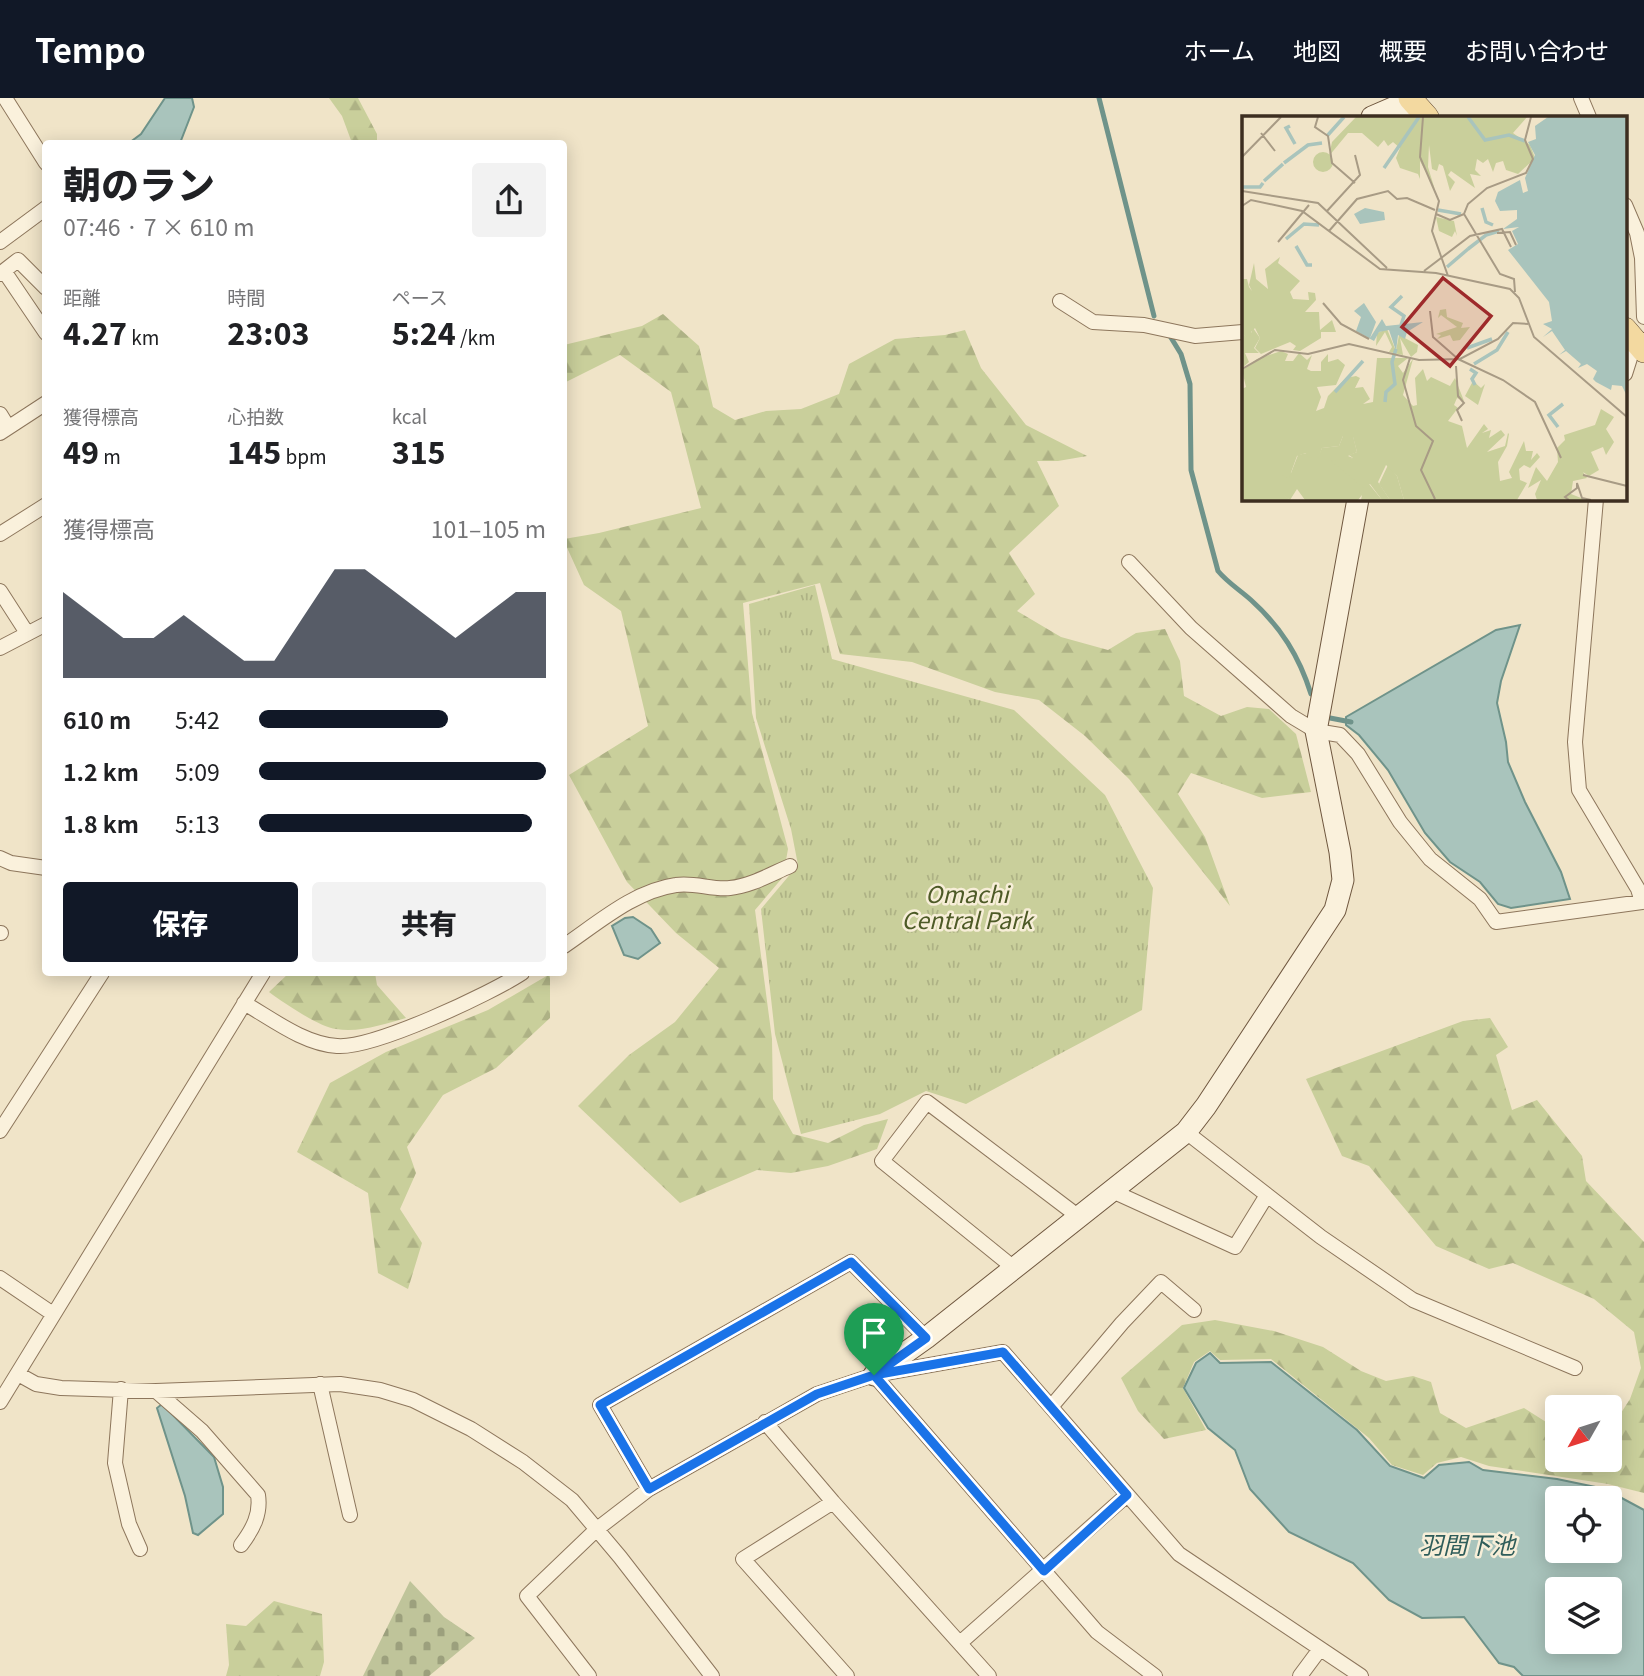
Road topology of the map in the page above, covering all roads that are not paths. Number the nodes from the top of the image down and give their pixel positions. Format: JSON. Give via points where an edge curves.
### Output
{"nodes":[{"id":1,"x":5,"y":98,"type":"edge"},
{"id":2,"x":1374,"y":98,"type":"edge"},
{"id":3,"x":1581,"y":98,"type":"edge"},
{"id":4,"x":1418,"y":107,"type":"edge"},
{"id":5,"x":1372,"y":116,"type":"edge"},
{"id":6,"x":1374,"y":116,"type":"edge"},
{"id":7,"x":1589,"y":116,"type":"edge"},
{"id":8,"x":42,"y":157,"type":"edge"},
{"id":9,"x":1626,"y":208,"type":"edge"},
{"id":10,"x":42,"y":211,"type":"edge"},
{"id":11,"x":0,"y":242,"type":"edge"},
{"id":12,"x":2,"y":273,"type":"edge"},
{"id":13,"x":42,"y":284,"type":"edge"},
{"id":14,"x":1060,"y":302,"type":"dead end"},
{"id":15,"x":1644,"y":317,"type":"edge"},
{"id":16,"x":42,"y":328,"type":"edge"},
{"id":17,"x":1242,"y":332,"type":"edge"},
{"id":18,"x":1638,"y":341,"type":"edge"},
{"id":19,"x":1626,"y":371,"type":"edge"},
{"id":20,"x":42,"y":406,"type":"edge"},
{"id":21,"x":0,"y":414,"type":"edge"},
{"id":22,"x":4,"y":430,"type":"edge"},
{"id":23,"x":1358,"y":500,"type":"edge"},
{"id":24,"x":1596,"y":500,"type":"edge"},
{"id":25,"x":42,"y":508,"type":"edge"},
{"id":26,"x":0,"y":534,"type":"edge"},
{"id":27,"x":1129,"y":562,"type":"dead end"},
{"id":28,"x":0,"y":591,"type":"edge"},
{"id":29,"x":42,"y":626,"type":"edge"},
{"id":30,"x":27,"y":633,"type":"junction"},
{"id":31,"x":0,"y":648,"type":"edge"},
{"id":32,"x":1316,"y":731,"type":"junction"},
{"id":33,"x":0,"y":858,"type":"edge"},
{"id":34,"x":790,"y":866,"type":"dead end"},
{"id":35,"x":42,"y":867,"type":"edge"},
{"id":36,"x":567,"y":944,"type":"edge"},
{"id":37,"x":100,"y":976,"type":"edge"},
{"id":38,"x":261,"y":976,"type":"edge"},
{"id":39,"x":518,"y":976,"type":"edge"},
{"id":40,"x":244,"y":1003,"type":"junction"},
{"id":41,"x":0,"y":1131,"type":"edge"},
{"id":42,"x":1186,"y":1132,"type":"junction"},
{"id":43,"x":1112,"y":1191,"type":"junction"},
{"id":44,"x":1267,"y":1195,"type":"junction"},
{"id":45,"x":1079,"y":1217,"type":"junction"},
{"id":46,"x":1014,"y":1268,"type":"junction"},
{"id":47,"x":0,"y":1278,"type":"edge"},
{"id":48,"x":1194,"y":1310,"type":"dead end"},
{"id":49,"x":53,"y":1314,"type":"junction"},
{"id":50,"x":926,"y":1338,"type":"junction"},
{"id":51,"x":1575,"y":1368,"type":"dead end"},
{"id":52,"x":18,"y":1374,"type":"junction"},
{"id":53,"x":874,"y":1375,"type":"junction"},
{"id":54,"x":320,"y":1384,"type":"junction"},
{"id":55,"x":121,"y":1390,"type":"junction"},
{"id":56,"x":156,"y":1391,"type":"junction"},
{"id":57,"x":0,"y":1402,"type":"edge"},
{"id":58,"x":1051,"y":1407,"type":"junction"},
{"id":59,"x":765,"y":1422,"type":"junction"},
{"id":60,"x":649,"y":1489,"type":"junction"},
{"id":61,"x":1127,"y":1495,"type":"junction"},
{"id":62,"x":832,"y":1502,"type":"junction"},
{"id":63,"x":350,"y":1515,"type":"dead end"},
{"id":64,"x":597,"y":1529,"type":"junction"},
{"id":65,"x":242,"y":1545,"type":"dead end"},
{"id":66,"x":140,"y":1549,"type":"dead end"},
{"id":67,"x":1044,"y":1571,"type":"junction"},
{"id":68,"x":960,"y":1643,"type":"junction"},
{"id":69,"x":1320,"y":1649,"type":"junction"},
{"id":70,"x":589,"y":1676,"type":"edge"},
{"id":71,"x":712,"y":1676,"type":"edge"},
{"id":72,"x":847,"y":1676,"type":"edge"},
{"id":73,"x":989,"y":1676,"type":"edge"},
{"id":74,"x":1155,"y":1676,"type":"edge"},
{"id":75,"x":1300,"y":1676,"type":"edge"},
{"id":76,"x":1361,"y":1676,"type":"edge"}],
"edges":[{"from":1,"to":8,"type":"street"},
{"from":2,"to":5,"type":"street"},
{"from":3,"to":7,"type":"street"},
{"from":4,"to":6,"type":"street","via":[[1395,107]]},
{"from":9,"to":15,"type":"street","via":[[1642,258]]},
{"from":10,"to":11,"type":"street"},
{"from":12,"to":13,"type":"street","via":[[18,260]]},
{"from":12,"to":16,"type":"street"},
{"from":14,"to":17,"type":"street","via":[[1093,322],[1144,325],[1195,336]]},
{"from":18,"to":19,"type":"street"},
{"from":20,"to":22,"type":"street"},
{"from":21,"to":22,"type":"street"},
{"from":23,"to":32,"type":"street"},
{"from":24,"to":32,"type":"street","via":[[1575,742],[1579,790],[1643,902],[1496,922],[1480,899],[1430,859],[1400,822],[1358,754],[1340,735]]},
{"from":25,"to":26,"type":"street"},
{"from":27,"to":32,"type":"street","via":[[1191,628],[1291,716]]},
{"from":28,"to":30,"type":"street"},
{"from":29,"to":30,"type":"street"},
{"from":30,"to":31,"type":"street"},
{"from":32,"to":42,"type":"street","via":[[1343,880],[1335,910]]},
{"from":33,"to":35,"type":"street"},
{"from":34,"to":36,"type":"street","via":[[730,888],[678,884],[653,891],[628,902]]},
{"from":37,"to":41,"type":"street"},
{"from":38,"to":40,"type":"street"},
{"from":39,"to":40,"type":"street","via":[[473,999],[354,1045],[308,1039]]},
{"from":40,"to":49,"type":"street"},
{"from":42,"to":43,"type":"street"},
{"from":42,"to":44,"type":"street"},
{"from":43,"to":44,"type":"street","via":[[1235,1247]]},
{"from":43,"to":45,"type":"street"},
{"from":44,"to":51,"type":"street","via":[[1413,1300]]},
{"from":45,"to":46,"type":"street"},
{"from":45,"to":46,"type":"street","via":[[927,1102],[882,1161]]},
{"from":46,"to":50,"type":"street"},
{"from":47,"to":49,"type":"street"},
{"from":48,"to":58,"type":"street","via":[[1161,1283]]},
{"from":49,"to":52,"type":"street"},
{"from":50,"to":53,"type":"street"},
{"from":50,"to":60,"type":"street","via":[[851,1262],[600,1405]]},
{"from":52,"to":55,"type":"street","via":[[36,1384]]},
{"from":52,"to":57,"type":"street"},
{"from":53,"to":58,"type":"street","via":[[1003,1352]]},
{"from":53,"to":59,"type":"street","via":[[817,1394]]},
{"from":53,"to":67,"type":"street"},
{"from":54,"to":56,"type":"street"},
{"from":54,"to":63,"type":"street"},
{"from":54,"to":64,"type":"street","via":[[380,1390],[445,1415],[523,1462],[572,1500]]},
{"from":55,"to":56,"type":"street"},
{"from":55,"to":66,"type":"street","via":[[115,1463],[129,1524]]},
{"from":56,"to":65,"type":"street","via":[[202,1431],[258,1495],[260,1509]]},
{"from":58,"to":61,"type":"street"},
{"from":59,"to":60,"type":"street"},
{"from":59,"to":62,"type":"street"},
{"from":60,"to":64,"type":"street"},
{"from":61,"to":67,"type":"street"},
{"from":61,"to":69,"type":"street","via":[[1179,1554]]},
{"from":62,"to":68,"type":"street"},
{"from":62,"to":72,"type":"street","via":[[743,1559]]},
{"from":64,"to":70,"type":"street","via":[[527,1596]]},
{"from":64,"to":71,"type":"street"},
{"from":67,"to":68,"type":"street"},
{"from":67,"to":74,"type":"street","via":[[1097,1632]]},
{"from":68,"to":73,"type":"street"},
{"from":69,"to":75,"type":"street"},
{"from":69,"to":76,"type":"street"}]}
